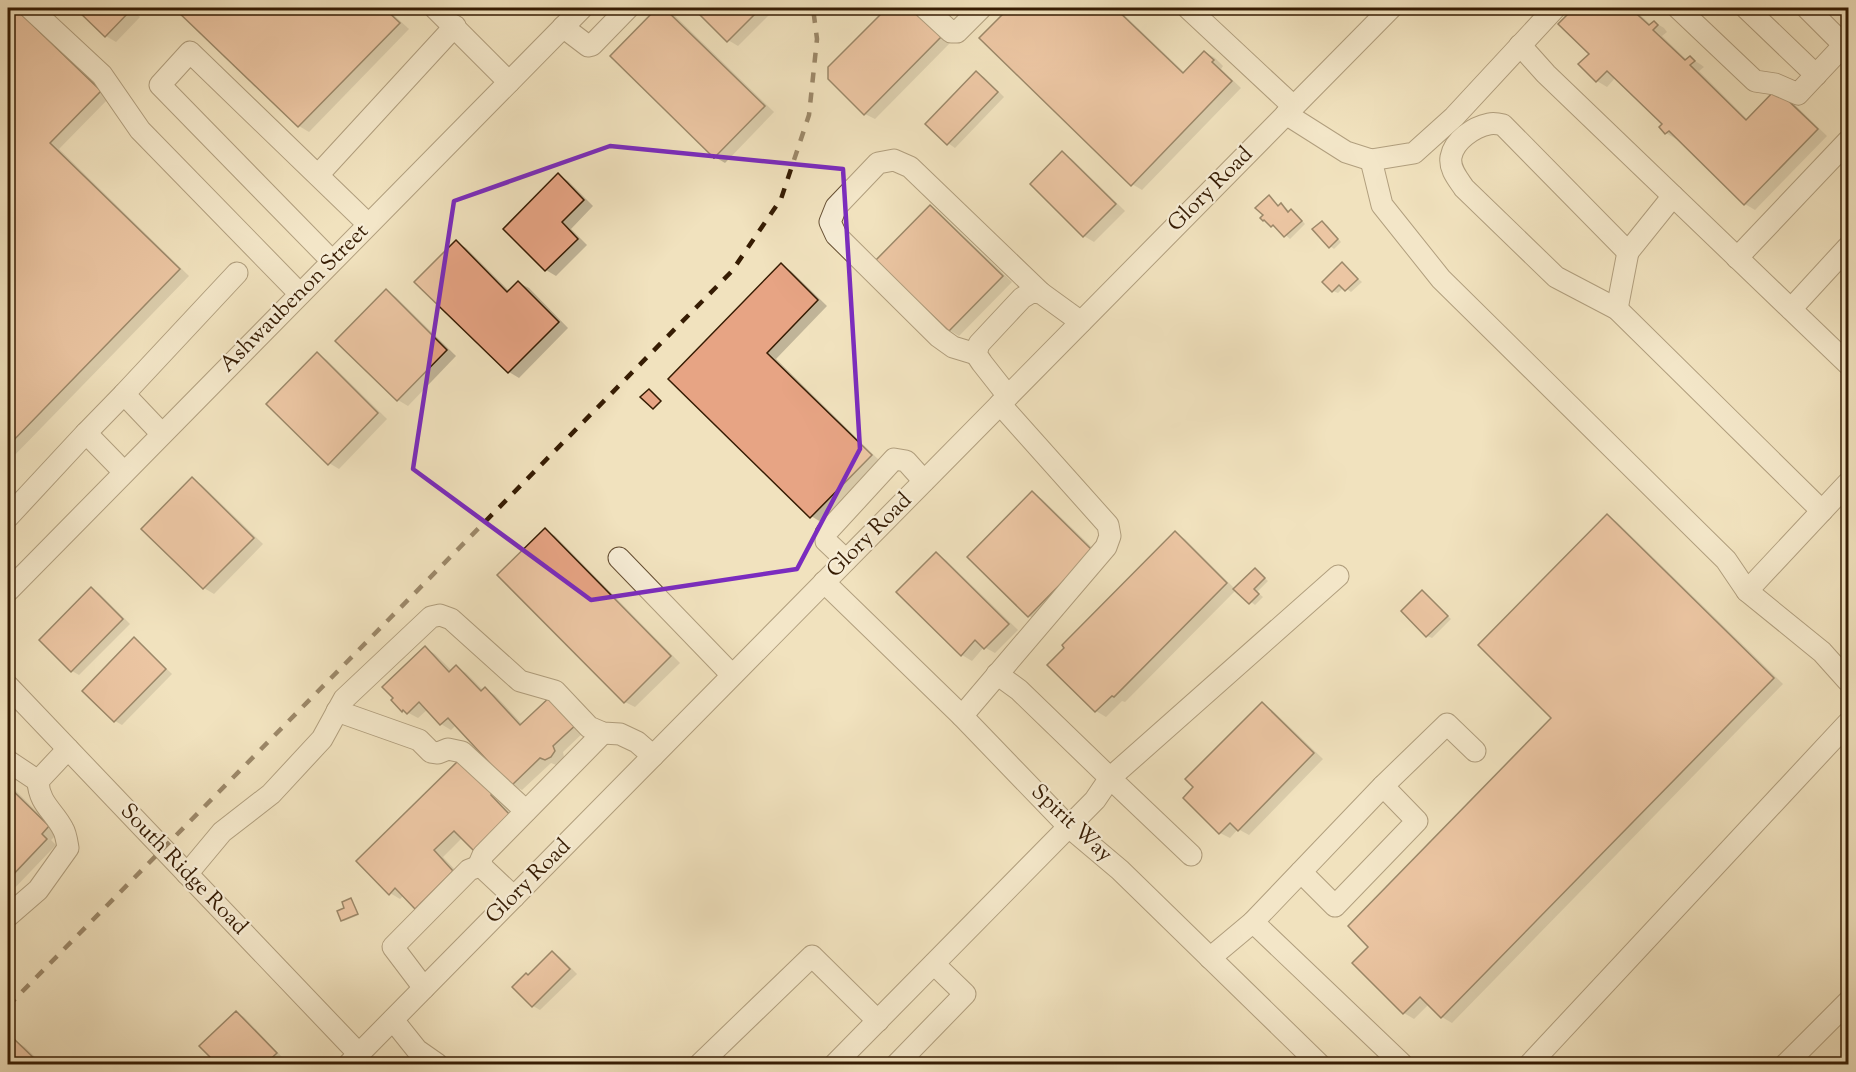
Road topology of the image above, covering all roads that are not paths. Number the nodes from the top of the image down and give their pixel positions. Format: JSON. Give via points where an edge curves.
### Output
{"nodes":[{"id":1,"x":30,"y":8,"type":"edge"},
{"id":2,"x":435,"y":8,"type":"edge"},
{"id":3,"x":582,"y":8,"type":"edge"},
{"id":4,"x":628,"y":8,"type":"edge"},
{"id":5,"x":925,"y":8,"type":"edge"},
{"id":6,"x":981,"y":8,"type":"edge"},
{"id":7,"x":1188,"y":8,"type":"edge"},
{"id":8,"x":1555,"y":8,"type":"edge"},
{"id":9,"x":1678,"y":8,"type":"edge"},
{"id":10,"x":1746,"y":8,"type":"edge"},
{"id":11,"x":1807,"y":8,"type":"edge"},
{"id":12,"x":1386,"y":9,"type":"edge"},
{"id":13,"x":454,"y":26,"type":"junction"},
{"id":14,"x":563,"y":27,"type":"junction"},
{"id":15,"x":1520,"y":45,"type":"junction"},
{"id":16,"x":1816,"y":75,"type":"junction"},
{"id":17,"x":509,"y":82,"type":"junction"},
{"id":18,"x":1290,"y":110,"type":"junction"},
{"id":19,"x":1848,"y":141,"type":"edge"},
{"id":20,"x":1371,"y":160,"type":"junction"},
{"id":21,"x":318,"y":175,"type":"junction"},
{"id":22,"x":1673,"y":196,"type":"junction"},
{"id":23,"x":368,"y":224,"type":"junction"},
{"id":24,"x":1848,"y":247,"type":"edge"},
{"id":25,"x":1628,"y":252,"type":"junction"},
{"id":26,"x":1737,"y":258,"type":"junction"},
{"id":27,"x":332,"y":261,"type":"junction"},
{"id":28,"x":237,"y":273,"type":"dead end"},
{"id":29,"x":1041,"y":293,"type":"junction"},
{"id":30,"x":300,"y":294,"type":"junction"},
{"id":31,"x":1617,"y":309,"type":"junction"},
{"id":32,"x":1791,"y":309,"type":"junction"},
{"id":33,"x":1081,"y":322,"type":"junction"},
{"id":34,"x":976,"y":354,"type":"junction"},
{"id":35,"x":1848,"y":364,"type":"edge"},
{"id":36,"x":124,"y":394,"type":"junction"},
{"id":37,"x":1004,"y":400,"type":"junction"},
{"id":38,"x":86,"y":433,"type":"junction"},
{"id":39,"x":162,"y":434,"type":"junction"},
{"id":40,"x":124,"y":472,"type":"junction"},
{"id":41,"x":924,"y":481,"type":"junction"},
{"id":42,"x":1848,"y":483,"type":"edge"},
{"id":43,"x":1822,"y":510,"type":"junction"},
{"id":44,"x":8,"y":517,"type":"edge"},
{"id":45,"x":619,"y":558,"type":"dead end"},
{"id":46,"x":846,"y":560,"type":"junction"},
{"id":47,"x":1338,"y":576,"type":"dead end"},
{"id":48,"x":824,"y":582,"type":"junction"},
{"id":49,"x":8,"y":588,"type":"edge"},
{"id":50,"x":1747,"y":591,"type":"junction"},
{"id":51,"x":997,"y":674,"type":"junction"},
{"id":52,"x":732,"y":675,"type":"junction"},
{"id":53,"x":1848,"y":681,"type":"edge"},
{"id":54,"x":8,"y":686,"type":"edge"},
{"id":55,"x":337,"y":711,"type":"junction"},
{"id":56,"x":962,"y":716,"type":"junction"},
{"id":57,"x":1848,"y":723,"type":"edge"},
{"id":58,"x":603,"y":733,"type":"junction"},
{"id":59,"x":68,"y":749,"type":"junction"},
{"id":60,"x":1475,"y":752,"type":"dead end"},
{"id":61,"x":653,"y":756,"type":"junction"},
{"id":62,"x":8,"y":761,"type":"edge"},
{"id":63,"x":1110,"y":778,"type":"junction"},
{"id":64,"x":38,"y":781,"type":"junction"},
{"id":65,"x":1383,"y":786,"type":"junction"},
{"id":66,"x":526,"y":811,"type":"junction"},
{"id":67,"x":1069,"y":827,"type":"junction"},
{"id":68,"x":1191,"y":855,"type":"dead end"},
{"id":69,"x":482,"y":865,"type":"junction"},
{"id":70,"x":1301,"y":872,"type":"junction"},
{"id":71,"x":187,"y":874,"type":"junction"},
{"id":72,"x":514,"y":897,"type":"junction"},
{"id":73,"x":8,"y":916,"type":"edge"},
{"id":74,"x":1253,"y":922,"type":"junction"},
{"id":75,"x":1210,"y":958,"type":"junction"},
{"id":76,"x":934,"y":964,"type":"junction"},
{"id":77,"x":424,"y":988,"type":"junction"},
{"id":78,"x":1848,"y":1002,"type":"edge"},
{"id":79,"x":393,"y":1020,"type":"junction"},
{"id":80,"x":878,"y":1022,"type":"junction"},
{"id":81,"x":354,"y":1059,"type":"edge"},
{"id":82,"x":437,"y":1065,"type":"edge"},
{"id":83,"x":700,"y":1065,"type":"edge"},
{"id":84,"x":835,"y":1065,"type":"edge"},
{"id":85,"x":897,"y":1065,"type":"edge"},
{"id":86,"x":1319,"y":1065,"type":"edge"},
{"id":87,"x":1402,"y":1065,"type":"edge"},
{"id":88,"x":1530,"y":1065,"type":"edge"},
{"id":89,"x":1786,"y":1065,"type":"edge"}],
"edges":[{"from":1,"to":30,"type":"street","via":[[102,75],[140,130]]},
{"from":2,"to":13,"type":"street"},
{"from":3,"to":14,"type":"street","name":"Ashwaubenon Street"},
{"from":4,"to":14,"type":"street","via":[[592,45]]},
{"from":5,"to":6,"type":"street","via":[[951,32],[957,32]]},
{"from":7,"to":18,"type":"street"},
{"from":8,"to":15,"type":"street"},
{"from":9,"to":16,"type":"street","via":[[1755,81],[1798,94]]},
{"from":10,"to":16,"type":"street"},
{"from":11,"to":16,"type":"street","via":[[1844,45]]},
{"from":12,"to":18,"type":"street","name":"Glory Road"},
{"from":13,"to":17,"type":"street"},
{"from":13,"to":21,"type":"street"},
{"from":14,"to":17,"type":"street","name":"Ashwaubenon Street"},
{"from":15,"to":20,"type":"street","via":[[1454,117],[1414,153]]},
{"from":15,"to":22,"type":"street"},
{"from":17,"to":23,"type":"street","name":"Ashwaubenon Street"},
{"from":18,"to":20,"type":"street","via":[[1346,152]]},
{"from":18,"to":33,"type":"street","name":"Glory Road"},
{"from":19,"to":26,"type":"street"},
{"from":20,"to":50,"type":"street","via":[[1382,206],[1441,279],[1726,560]]},
{"from":21,"to":23,"type":"street"},
{"from":21,"to":27,"type":"street","via":[[190,52],[160,85]]},
{"from":22,"to":25,"type":"street"},
{"from":22,"to":26,"type":"street"},
{"from":23,"to":27,"type":"street","name":"Ashwaubenon Street"},
{"from":24,"to":32,"type":"street"},
{"from":25,"to":31,"type":"street"},
{"from":25,"to":31,"type":"street","via":[[1503,125],[1492,123],[1471,130],[1455,146],[1450,158],[1453,172],[1464,188],[1556,276]]},
{"from":26,"to":32,"type":"street"},
{"from":27,"to":30,"type":"street","name":"Ashwaubenon Street"},
{"from":28,"to":36,"type":"street"},
{"from":29,"to":33,"type":"street"},
{"from":29,"to":34,"type":"street","via":[[1032,292],[1022,298],[979,344]]},
{"from":29,"to":34,"type":"street","via":[[910,167],[894,160],[878,163],[836,207],[831,222],[836,236],[939,337],[953,347]]},
{"from":30,"to":39,"type":"street","name":"Ashwaubenon Street"},
{"from":31,"to":43,"type":"street"},
{"from":32,"to":35,"type":"street"},
{"from":33,"to":37,"type":"street","name":"Glory Road"},
{"from":34,"to":37,"type":"street"},
{"from":36,"to":38,"type":"street"},
{"from":36,"to":39,"type":"street"},
{"from":37,"to":41,"type":"street","name":"Glory Road"},
{"from":37,"to":51,"type":"street","via":[[1108,525],[1110,536],[1106,547]]},
{"from":38,"to":40,"type":"street"},
{"from":38,"to":44,"type":"street"},
{"from":39,"to":40,"type":"street","name":"Ashwaubenon Street"},
{"from":40,"to":49,"type":"street","name":"Ashwaubenon Street"},
{"from":41,"to":46,"type":"street","name":"Glory Road"},
{"from":41,"to":46,"type":"street","via":[[906,461],[894,459],[826,533],[826,541]]},
{"from":42,"to":43,"type":"street"},
{"from":43,"to":50,"type":"street"},
{"from":45,"to":52,"type":"street"},
{"from":46,"to":48,"type":"street","name":"Glory Road"},
{"from":47,"to":63,"type":"street"},
{"from":48,"to":52,"type":"street","name":"Glory Road"},
{"from":48,"to":56,"type":"street","name":"Spirit Way"},
{"from":50,"to":53,"type":"street","via":[[1822,652]]},
{"from":51,"to":56,"type":"street"},
{"from":51,"to":63,"type":"street","via":[[1019,690]]},
{"from":52,"to":61,"type":"street","name":"Glory Road"},
{"from":54,"to":59,"type":"street","name":"South Ridge Road"},
{"from":55,"to":58,"type":"street","via":[[344,699],[431,617],[440,615],[451,619],[520,681],[555,691],[589,727]]},
{"from":55,"to":66,"type":"street","via":[[419,740],[431,752],[462,752]]},
{"from":55,"to":71,"type":"street","via":[[322,739],[271,794],[222,832]]},
{"from":56,"to":67,"type":"street","name":"Spirit Way"},
{"from":57,"to":88,"type":"street"},
{"from":58,"to":61,"type":"street","via":[[620,734]]},
{"from":58,"to":66,"type":"street"},
{"from":59,"to":64,"type":"street"},
{"from":59,"to":71,"type":"street","name":"South Ridge Road"},
{"from":60,"to":65,"type":"street","via":[[1447,724]]},
{"from":61,"to":72,"type":"street","name":"Glory Road"},
{"from":62,"to":64,"type":"street"},
{"from":63,"to":67,"type":"street"},
{"from":63,"to":68,"type":"street"},
{"from":64,"to":73,"type":"street","via":[[39,792],[64,830],[68,848],[38,890]]},
{"from":65,"to":70,"type":"street"},
{"from":65,"to":70,"type":"street","via":[[1417,820],[1409,829],[1335,906]]},
{"from":66,"to":69,"type":"street","via":[[483,855]]},
{"from":67,"to":75,"type":"street","name":"Spirit Way","via":[[1120,870]]},
{"from":67,"to":76,"type":"street"},
{"from":69,"to":72,"type":"street"},
{"from":69,"to":77,"type":"street","via":[[469,870],[393,947]]},
{"from":70,"to":74,"type":"street"},
{"from":71,"to":81,"type":"street","name":"South Ridge Road"},
{"from":72,"to":77,"type":"street","name":"Glory Road"},
{"from":74,"to":75,"type":"street"},
{"from":74,"to":87,"type":"street"},
{"from":75,"to":86,"type":"street","name":"Spirit Way"},
{"from":76,"to":80,"type":"street"},
{"from":76,"to":85,"type":"street","via":[[964,994]]},
{"from":77,"to":79,"type":"street","name":"Glory Road"},
{"from":78,"to":89,"type":"street"},
{"from":79,"to":81,"type":"street","name":"Glory Road"},
{"from":79,"to":82,"type":"street","via":[[417,1050]]},
{"from":80,"to":83,"type":"street","via":[[812,956]]},
{"from":80,"to":84,"type":"street"}]}
